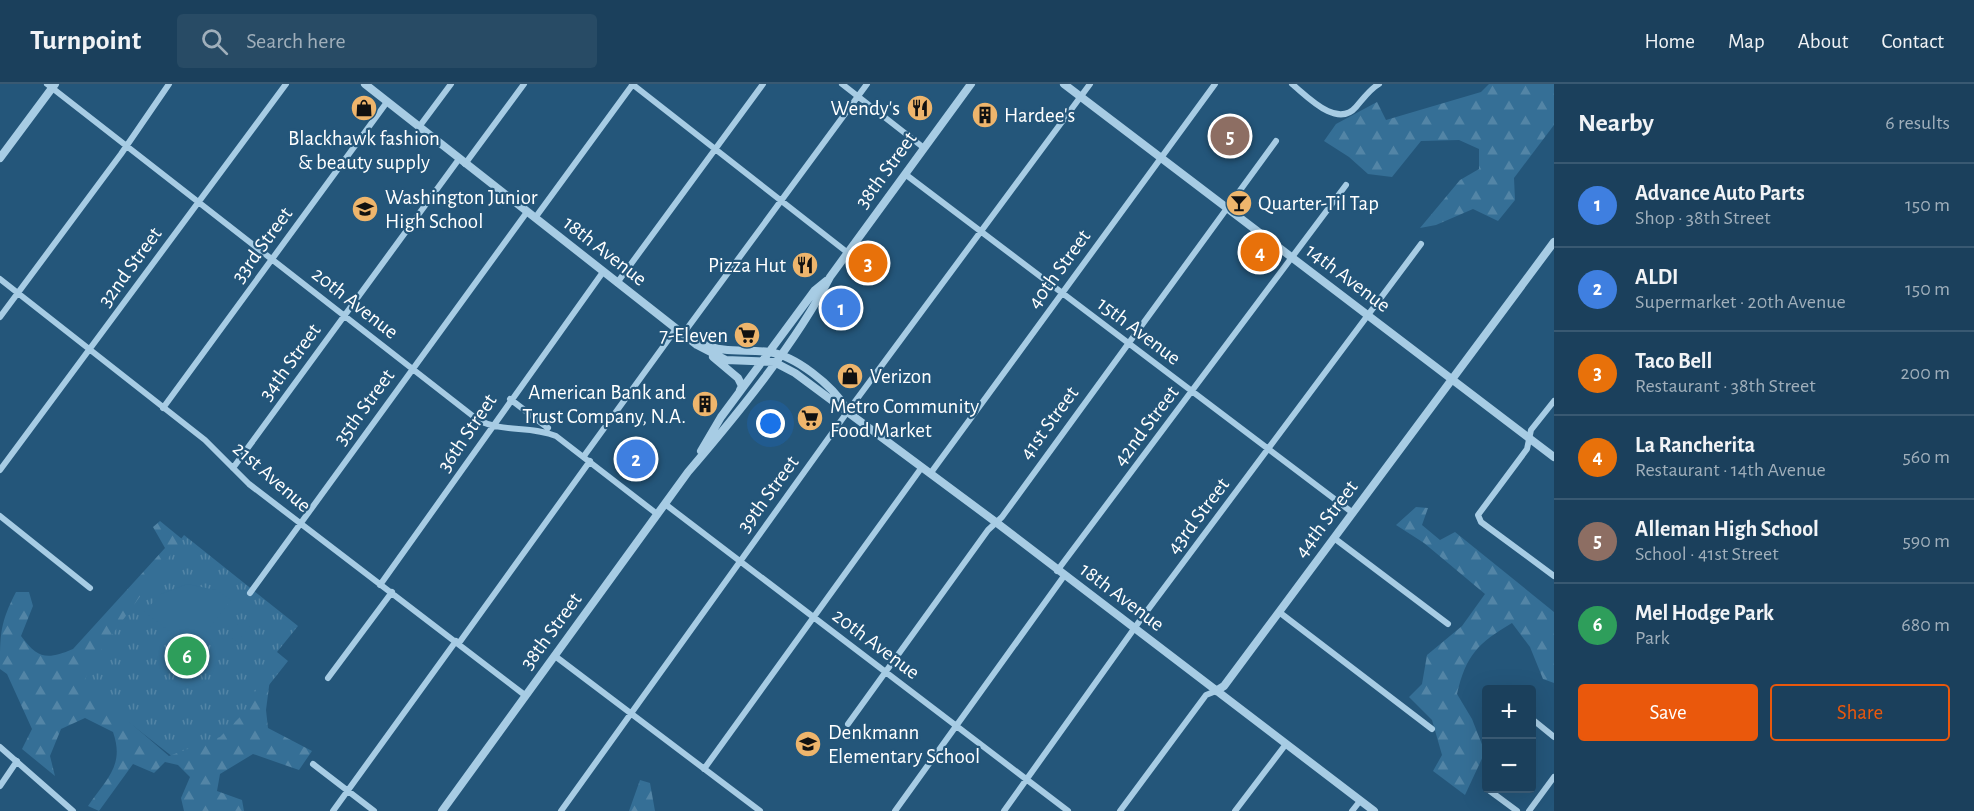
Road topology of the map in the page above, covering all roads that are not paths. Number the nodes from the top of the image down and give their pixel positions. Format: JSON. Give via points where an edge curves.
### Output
{"nodes":[{"id":1,"x":169,"y":84,"type":"edge"},
{"id":2,"x":286,"y":84,"type":"edge"},
{"id":3,"x":365,"y":84,"type":"edge"},
{"id":4,"x":451,"y":84,"type":"edge"},
{"id":5,"x":524,"y":84,"type":"edge"},
{"id":6,"x":632,"y":84,"type":"edge"},
{"id":7,"x":763,"y":84,"type":"edge"},
{"id":8,"x":842,"y":84,"type":"edge"},
{"id":9,"x":867,"y":84,"type":"edge"},
{"id":10,"x":971,"y":84,"type":"edge"},
{"id":11,"x":1064,"y":84,"type":"edge"},
{"id":12,"x":1090,"y":84,"type":"edge"},
{"id":13,"x":1215,"y":84,"type":"edge"},
{"id":14,"x":1292,"y":84,"type":"edge"},
{"id":15,"x":1379,"y":84,"type":"edge"},
{"id":16,"x":51,"y":85,"type":"edge"},
{"id":17,"x":858,"y":97,"type":"junction"},
{"id":18,"x":1081,"y":97,"type":"junction"},
{"id":19,"x":387,"y":102,"type":"junction"},
{"id":20,"x":419,"y":127,"type":"junction"},
{"id":21,"x":1276,"y":141,"type":"dead end"},
{"id":22,"x":126,"y":146,"type":"junction"},
{"id":23,"x":924,"y":148,"type":"junction"},
{"id":24,"x":715,"y":150,"type":"junction"},
{"id":25,"x":0,"y":158,"type":"edge"},
{"id":26,"x":1161,"y":158,"type":"junction"},
{"id":27,"x":462,"y":161,"type":"junction"},
{"id":28,"x":905,"y":174,"type":"junction"},
{"id":29,"x":1346,"y":185,"type":"dead end"},
{"id":30,"x":780,"y":201,"type":"junction"},
{"id":31,"x":198,"y":202,"type":"junction"},
{"id":32,"x":1226,"y":208,"type":"junction"},
{"id":33,"x":531,"y":215,"type":"junction"},
{"id":34,"x":981,"y":232,"type":"junction"},
{"id":35,"x":1554,"y":242,"type":"edge"},
{"id":36,"x":1421,"y":244,"type":"dead end"},
{"id":37,"x":848,"y":253,"type":"junction"},
{"id":38,"x":1292,"y":258,"type":"junction"},
{"id":39,"x":272,"y":259,"type":"junction"},
{"id":40,"x":603,"y":272,"type":"junction"},
{"id":41,"x":830,"y":277,"type":"junction"},
{"id":42,"x":0,"y":279,"type":"edge"},
{"id":43,"x":617,"y":283,"type":"junction"},
{"id":44,"x":17,"y":293,"type":"junction"},
{"id":45,"x":1061,"y":293,"type":"junction"},
{"id":46,"x":344,"y":316,"type":"junction"},
{"id":47,"x":1368,"y":316,"type":"junction"},
{"id":48,"x":0,"y":317,"type":"edge"},
{"id":49,"x":680,"y":331,"type":"junction"},
{"id":50,"x":1128,"y":344,"type":"junction"},
{"id":51,"x":89,"y":350,"type":"junction"},
{"id":52,"x":768,"y":352,"type":"junction"},
{"id":53,"x":708,"y":353,"type":"junction"},
{"id":54,"x":777,"y":358,"type":"junction"},
{"id":55,"x":763,"y":360,"type":"junction"},
{"id":56,"x":412,"y":369,"type":"junction"},
{"id":57,"x":1453,"y":380,"type":"junction"},
{"id":58,"x":740,"y":390,"type":"junction"},
{"id":59,"x":1192,"y":391,"type":"junction"},
{"id":60,"x":510,"y":399,"type":"junction"},
{"id":61,"x":1554,"y":401,"type":"edge"},
{"id":62,"x":162,"y":408,"type":"junction"},
{"id":63,"x":848,"y":411,"type":"junction"},
{"id":64,"x":493,"y":427,"type":"junction"},
{"id":65,"x":548,"y":428,"type":"dead end"},
{"id":66,"x":1529,"y":438,"type":"junction"},
{"id":67,"x":1268,"y":449,"type":"junction"},
{"id":68,"x":1554,"y":457,"type":"edge"},
{"id":69,"x":587,"y":458,"type":"junction"},
{"id":70,"x":922,"y":467,"type":"junction"},
{"id":71,"x":233,"y":468,"type":"junction"},
{"id":72,"x":0,"y":470,"type":"edge"},
{"id":73,"x":688,"y":472,"type":"junction"},
{"id":74,"x":930,"y":474,"type":"junction"},
{"id":75,"x":665,"y":504,"type":"junction"},
{"id":76,"x":1353,"y":513,"type":"junction"},
{"id":77,"x":657,"y":514,"type":"junction"},
{"id":78,"x":0,"y":516,"type":"edge"},
{"id":79,"x":997,"y":523,"type":"junction"},
{"id":80,"x":300,"y":524,"type":"junction"},
{"id":81,"x":1335,"y":538,"type":"junction"},
{"id":82,"x":740,"y":561,"type":"junction"},
{"id":83,"x":1061,"y":573,"type":"junction"},
{"id":84,"x":1554,"y":576,"type":"edge"},
{"id":85,"x":380,"y":585,"type":"junction"},
{"id":86,"x":90,"y":588,"type":"dead end"},
{"id":87,"x":392,"y":592,"type":"junction"},
{"id":88,"x":250,"y":593,"type":"dead end"},
{"id":89,"x":1279,"y":612,"type":"junction"},
{"id":90,"x":814,"y":618,"type":"junction"},
{"id":91,"x":1449,"y":624,"type":"dead end"},
{"id":92,"x":1135,"y":629,"type":"junction"},
{"id":93,"x":457,"y":642,"type":"junction"},
{"id":94,"x":555,"y":656,"type":"junction"},
{"id":95,"x":886,"y":672,"type":"junction"},
{"id":96,"x":327,"y":678,"type":"dead end"},
{"id":97,"x":1216,"y":691,"type":"junction"},
{"id":98,"x":526,"y":696,"type":"junction"},
{"id":99,"x":631,"y":713,"type":"junction"},
{"id":100,"x":1536,"y":722,"type":"edge"},
{"id":101,"x":848,"y":724,"type":"dead end"},
{"id":102,"x":957,"y":726,"type":"junction"},
{"id":103,"x":1432,"y":729,"type":"dead end"},
{"id":104,"x":1554,"y":737,"type":"edge"},
{"id":105,"x":1286,"y":744,"type":"junction"},
{"id":106,"x":0,"y":747,"type":"edge"},
{"id":107,"x":17,"y":761,"type":"junction"},
{"id":108,"x":313,"y":764,"type":"dead end"},
{"id":109,"x":704,"y":769,"type":"junction"},
{"id":110,"x":1554,"y":777,"type":"edge"},
{"id":111,"x":1027,"y":779,"type":"junction"},
{"id":112,"x":0,"y":786,"type":"edge"},
{"id":113,"x":348,"y":790,"type":"junction"},
{"id":114,"x":1493,"y":793,"type":"edge"},
{"id":115,"x":1360,"y":801,"type":"junction"},
{"id":116,"x":73,"y":811,"type":"edge"},
{"id":117,"x":333,"y":811,"type":"edge"},
{"id":118,"x":374,"y":811,"type":"edge"},
{"id":119,"x":442,"y":811,"type":"edge"},
{"id":120,"x":561,"y":811,"type":"edge"},
{"id":121,"x":760,"y":811,"type":"edge"},
{"id":122,"x":895,"y":811,"type":"edge"},
{"id":123,"x":1004,"y":811,"type":"edge"},
{"id":124,"x":1068,"y":811,"type":"edge"},
{"id":125,"x":1120,"y":811,"type":"edge"},
{"id":126,"x":1235,"y":811,"type":"edge"},
{"id":127,"x":1352,"y":811,"type":"edge"},
{"id":128,"x":1374,"y":811,"type":"edge"},
{"id":129,"x":1517,"y":811,"type":"edge"},
{"id":130,"x":1529,"y":811,"type":"edge"}],
"edges":[{"from":1,"to":22,"type":"street"},
{"from":2,"to":31,"type":"street","name":"32nd Street"},
{"from":3,"to":19,"type":"street","name":"18th Avenue"},
{"from":4,"to":20,"type":"street"},
{"from":5,"to":27,"type":"street","name":"34th Street"},
{"from":6,"to":24,"type":"street"},
{"from":6,"to":33,"type":"street","name":"35th Street"},
{"from":7,"to":24,"type":"street"},
{"from":8,"to":17,"type":"street"},
{"from":9,"to":17,"type":"street"},
{"from":10,"to":23,"type":"street","name":"38th Street"},
{"from":11,"to":18,"type":"street","name":"14th Avenue"},
{"from":12,"to":18,"type":"street","name":"39th Street"},
{"from":13,"to":26,"type":"street","name":"40th Street"},
{"from":14,"to":15,"type":"street","via":[[1325,110],[1343,114],[1354,110]]},
{"from":16,"to":22,"type":"street","name":"20th Avenue"},
{"from":16,"to":25,"type":"street"},
{"from":17,"to":23,"type":"street"},
{"from":17,"to":30,"type":"street"},
{"from":18,"to":26,"type":"street","name":"14th Avenue"},
{"from":18,"to":34,"type":"street","name":"39th Street"},
{"from":19,"to":20,"type":"street","name":"18th Avenue"},
{"from":19,"to":39,"type":"street","name":"33rd Street"},
{"from":20,"to":27,"type":"street","name":"18th Avenue"},
{"from":21,"to":32,"type":"street","name":"41st Street"},
{"from":22,"to":31,"type":"street","name":"20th Avenue"},
{"from":22,"to":44,"type":"street"},
{"from":23,"to":28,"type":"street","name":"38th Street"},
{"from":24,"to":30,"type":"street"},
{"from":24,"to":43,"type":"street"},
{"from":26,"to":32,"type":"street","name":"14th Avenue"},
{"from":26,"to":45,"type":"street","name":"40th Street"},
{"from":27,"to":33,"type":"street","name":"18th Avenue"},
{"from":27,"to":46,"type":"street","name":"34th Street"},
{"from":28,"to":34,"type":"street","name":"15th Avenue"},
{"from":28,"to":37,"type":"street","name":"38th Street"},
{"from":29,"to":38,"type":"street","name":"42nd Street"},
{"from":30,"to":37,"type":"street"},
{"from":30,"to":49,"type":"street"},
{"from":31,"to":39,"type":"street","name":"20th Avenue"},
{"from":31,"to":51,"type":"street","name":"32nd Street"},
{"from":32,"to":38,"type":"street","name":"14th Avenue"},
{"from":32,"to":50,"type":"street","name":"41st Street"},
{"from":33,"to":40,"type":"street","name":"18th Avenue"},
{"from":33,"to":56,"type":"street","name":"35th Street"},
{"from":34,"to":45,"type":"street","name":"15th Avenue"},
{"from":34,"to":63,"type":"street","name":"39th Street"},
{"from":35,"to":57,"type":"street","name":"44th Street"},
{"from":36,"to":47,"type":"street","name":"43rd Street"},
{"from":37,"to":41,"type":"street","name":"38th Street"},
{"from":38,"to":47,"type":"street","name":"14th Avenue"},
{"from":38,"to":59,"type":"street","name":"42nd Street"},
{"from":39,"to":46,"type":"street","name":"20th Avenue"},
{"from":39,"to":62,"type":"street","name":"33rd Street"},
{"from":40,"to":43,"type":"street","name":"18th Avenue"},
{"from":40,"to":60,"type":"street","name":"36th Street"},
{"from":41,"to":52,"type":"street","name":"38th Street"},
{"from":41,"to":54,"type":"street","name":"38th Street"},
{"from":42,"to":44,"type":"street","name":"21st Avenue"},
{"from":43,"to":49,"type":"street","name":"18th Avenue"},
{"from":44,"to":48,"type":"street"},
{"from":44,"to":51,"type":"street","name":"21st Avenue"},
{"from":45,"to":50,"type":"street","name":"15th Avenue"},
{"from":45,"to":74,"type":"street","name":"40th Street"},
{"from":46,"to":56,"type":"street","name":"20th Avenue"},
{"from":46,"to":71,"type":"street","name":"34th Street"},
{"from":47,"to":57,"type":"street","name":"14th Avenue"},
{"from":47,"to":67,"type":"street","name":"43rd Street"},
{"from":49,"to":52,"type":"street","name":"18th Avenue","via":[[723,351]]},
{"from":49,"to":53,"type":"street","name":"18th Avenue"},
{"from":49,"to":69,"type":"street"},
{"from":50,"to":59,"type":"street","name":"15th Avenue"},
{"from":50,"to":79,"type":"street","name":"41st Street"},
{"from":51,"to":62,"type":"street","name":"21st Avenue"},
{"from":51,"to":72,"type":"street","name":"32nd Street"},
{"from":52,"to":54,"type":"street","name":"18th Avenue"},
{"from":52,"to":55,"type":"street","name":"38th Street"},
{"from":53,"to":55,"type":"street","name":"18th Avenue","via":[[726,360]]},
{"from":53,"to":58,"type":"street","via":[[738,378]]},
{"from":54,"to":55,"type":"street","name":"18th Avenue"},
{"from":54,"to":63,"type":"street","name":"18th Avenue","via":[[792,361],[841,400]]},
{"from":54,"to":73,"type":"street","name":"38th Street"},
{"from":55,"to":58,"type":"street","name":"38th Street"},
{"from":56,"to":64,"type":"street","name":"20th Avenue","via":[[478,420]]},
{"from":56,"to":80,"type":"street","name":"35th Street"},
{"from":57,"to":66,"type":"street","name":"14th Avenue"},
{"from":57,"to":76,"type":"street","name":"44th Street"},
{"from":58,"to":73,"type":"street","name":"38th Street"},
{"from":59,"to":67,"type":"street","name":"15th Avenue"},
{"from":59,"to":83,"type":"street","name":"42nd Street"},
{"from":60,"to":64,"type":"street","name":"36th Street"},
{"from":60,"to":65,"type":"street"},
{"from":61,"to":66,"type":"street"},
{"from":62,"to":71,"type":"street","name":"21st Avenue","via":[[205,440]]},
{"from":63,"to":70,"type":"street","name":"18th Avenue"},
{"from":63,"to":82,"type":"street","name":"39th Street"},
{"from":64,"to":69,"type":"street","name":"20th Avenue","via":[[551,434]]},
{"from":64,"to":85,"type":"street","name":"36th Street"},
{"from":66,"to":68,"type":"street","name":"14th Avenue"},
{"from":66,"to":84,"type":"street","via":[[1527,449],[1478,517]]},
{"from":67,"to":76,"type":"street","name":"15th Avenue"},
{"from":67,"to":92,"type":"street","name":"43rd Street"},
{"from":69,"to":77,"type":"street","name":"20th Avenue"},
{"from":69,"to":93,"type":"street"},
{"from":70,"to":74,"type":"street","name":"18th Avenue"},
{"from":70,"to":90,"type":"street"},
{"from":71,"to":80,"type":"street","name":"21st Avenue"},
{"from":73,"to":75,"type":"street","name":"38th Street"},
{"from":74,"to":79,"type":"street","name":"18th Avenue"},
{"from":75,"to":77,"type":"street","name":"38th Street"},
{"from":75,"to":82,"type":"street","name":"20th Avenue"},
{"from":76,"to":81,"type":"street","name":"44th Street"},
{"from":77,"to":94,"type":"street","name":"38th Street"},
{"from":78,"to":86,"type":"street"},
{"from":79,"to":83,"type":"street","name":"18th Avenue"},
{"from":79,"to":95,"type":"street","name":"41st Street","via":[[987,530]]},
{"from":80,"to":85,"type":"street","name":"21st Avenue"},
{"from":80,"to":88,"type":"street","name":"35th Street"},
{"from":81,"to":89,"type":"street","name":"44th Street"},
{"from":81,"to":91,"type":"street"},
{"from":82,"to":90,"type":"street","name":"20th Avenue"},
{"from":82,"to":99,"type":"street","name":"39th Street"},
{"from":83,"to":92,"type":"street","name":"18th Avenue"},
{"from":83,"to":102,"type":"street","name":"42nd Street"},
{"from":85,"to":87,"type":"street","name":"21st Avenue"},
{"from":87,"to":93,"type":"street","name":"21st Avenue"},
{"from":87,"to":96,"type":"street"},
{"from":89,"to":97,"type":"street","name":"44th Street","via":[[1224,686]]},
{"from":89,"to":103,"type":"street"},
{"from":90,"to":95,"type":"street","name":"20th Avenue"},
{"from":90,"to":109,"type":"street"},
{"from":92,"to":97,"type":"street","name":"18th Avenue"},
{"from":92,"to":111,"type":"street","name":"43rd Street"},
{"from":93,"to":98,"type":"street","name":"21st Avenue"},
{"from":93,"to":113,"type":"street"},
{"from":94,"to":98,"type":"street","name":"38th Street"},
{"from":94,"to":99,"type":"street"},
{"from":95,"to":101,"type":"street","name":"41st Street"},
{"from":95,"to":102,"type":"street","name":"20th Avenue"},
{"from":97,"to":105,"type":"street","name":"18th Avenue"},
{"from":97,"to":125,"type":"street","name":"44th Street","via":[[1206,695]]},
{"from":98,"to":119,"type":"street","name":"38th Street"},
{"from":99,"to":109,"type":"street"},
{"from":99,"to":120,"type":"street","name":"39th Street"},
{"from":100,"to":104,"type":"street"},
{"from":102,"to":111,"type":"street","name":"20th Avenue"},
{"from":102,"to":122,"type":"street","name":"42nd Street"},
{"from":105,"to":115,"type":"street","name":"18th Avenue"},
{"from":105,"to":126,"type":"street"},
{"from":106,"to":107,"type":"street"},
{"from":107,"to":112,"type":"street"},
{"from":107,"to":116,"type":"street"},
{"from":108,"to":113,"type":"street"},
{"from":109,"to":121,"type":"street"},
{"from":110,"to":130,"type":"street"},
{"from":111,"to":123,"type":"street","name":"43rd Street"},
{"from":111,"to":124,"type":"street","name":"20th Avenue"},
{"from":113,"to":117,"type":"street"},
{"from":113,"to":118,"type":"street"},
{"from":114,"to":129,"type":"street"},
{"from":115,"to":127,"type":"street"},
{"from":115,"to":128,"type":"street","name":"18th Avenue"}]}
